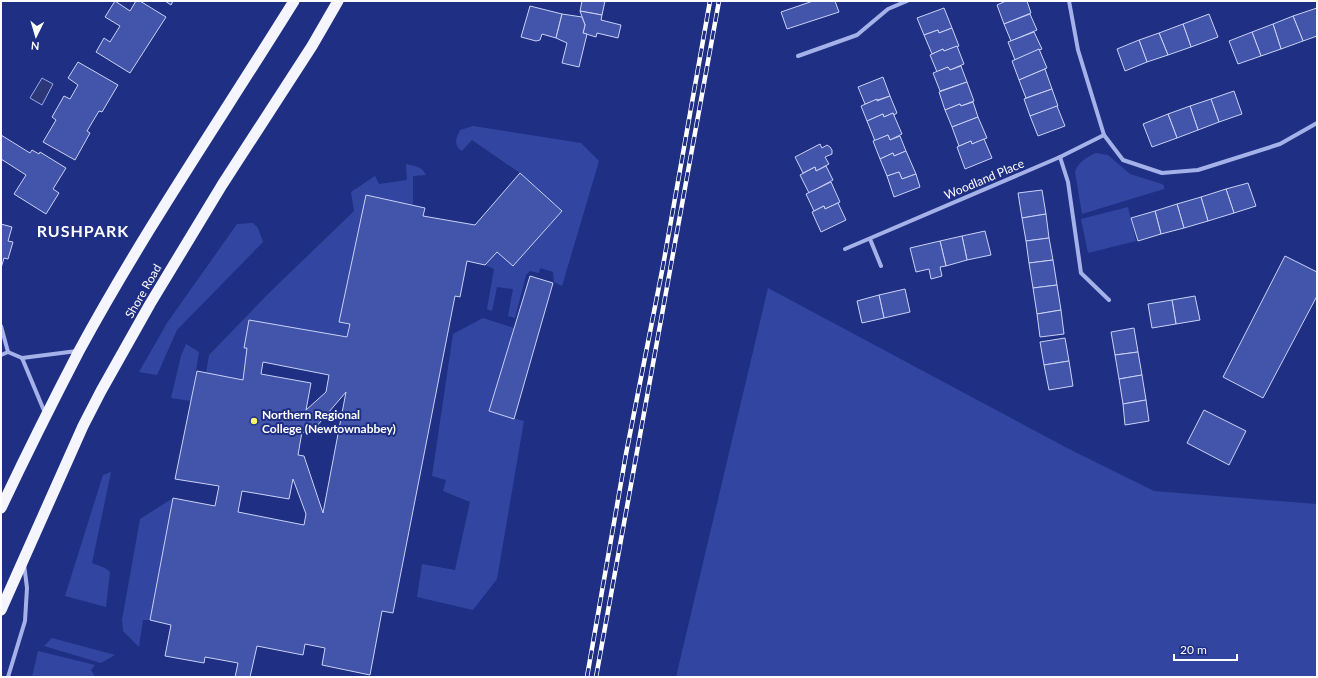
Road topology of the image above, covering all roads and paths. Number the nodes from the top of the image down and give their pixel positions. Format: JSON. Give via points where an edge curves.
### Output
{"nodes":[{"id":1,"x":294,"y":1,"type":"edge"},
{"id":2,"x":338,"y":1,"type":"edge"},
{"id":3,"x":905,"y":1,"type":"edge"},
{"id":4,"x":1070,"y":1,"type":"edge"},
{"id":5,"x":798,"y":56,"type":"dead end"},
{"id":6,"x":1317,"y":123,"type":"edge"},
{"id":7,"x":1104,"y":135,"type":"junction"},
{"id":8,"x":1060,"y":157,"type":"junction"},
{"id":9,"x":870,"y":239,"type":"junction"},
{"id":10,"x":845,"y":249,"type":"dead end"},
{"id":11,"x":881,"y":266,"type":"dead end"},
{"id":12,"x":1109,"y":300,"type":"dead end"},
{"id":13,"x":1,"y":326,"type":"edge"},
{"id":14,"x":80,"y":350,"type":"junction"},
{"id":15,"x":8,"y":352,"type":"junction"},
{"id":16,"x":1,"y":356,"type":"edge"},
{"id":17,"x":22,"y":358,"type":"junction"},
{"id":18,"x":46,"y":415,"type":"junction"},
{"id":19,"x":1,"y":508,"type":"edge"},
{"id":20,"x":24,"y":560,"type":"junction"},
{"id":21,"x":1,"y":610,"type":"edge"},
{"id":22,"x":8,"y":677,"type":"edge"}],
"edges":[{"from":1,"to":14,"type":"highway","name":"Shore Road","via":[[142,243]]},
{"from":2,"to":20,"type":"highway","name":"Shore Road","via":[[146,310],[83,426]]},
{"from":3,"to":5,"type":"street","via":[[888,9],[857,35]]},
{"from":4,"to":7,"type":"street","via":[[1078,50]]},
{"from":6,"to":7,"type":"street","via":[[1280,144],[1198,170],[1162,173],[1123,160]]},
{"from":7,"to":8,"type":"street","name":"Woodland Place"},
{"from":8,"to":9,"type":"street","name":"Woodland Place"},
{"from":8,"to":12,"type":"street","via":[[1068,182],[1081,272]]},
{"from":9,"to":10,"type":"street","name":"Woodland Place"},
{"from":9,"to":11,"type":"street"},
{"from":13,"to":15,"type":"street"},
{"from":14,"to":17,"type":"street"},
{"from":14,"to":18,"type":"highway","name":"Shore Road"},
{"from":15,"to":16,"type":"street"},
{"from":15,"to":17,"type":"street"},
{"from":17,"to":18,"type":"street"},
{"from":18,"to":19,"type":"highway","name":"Shore Road"},
{"from":20,"to":21,"type":"highway","name":"Shore Road"},
{"from":20,"to":22,"type":"street","via":[[27,588],[25,621]]}]}
